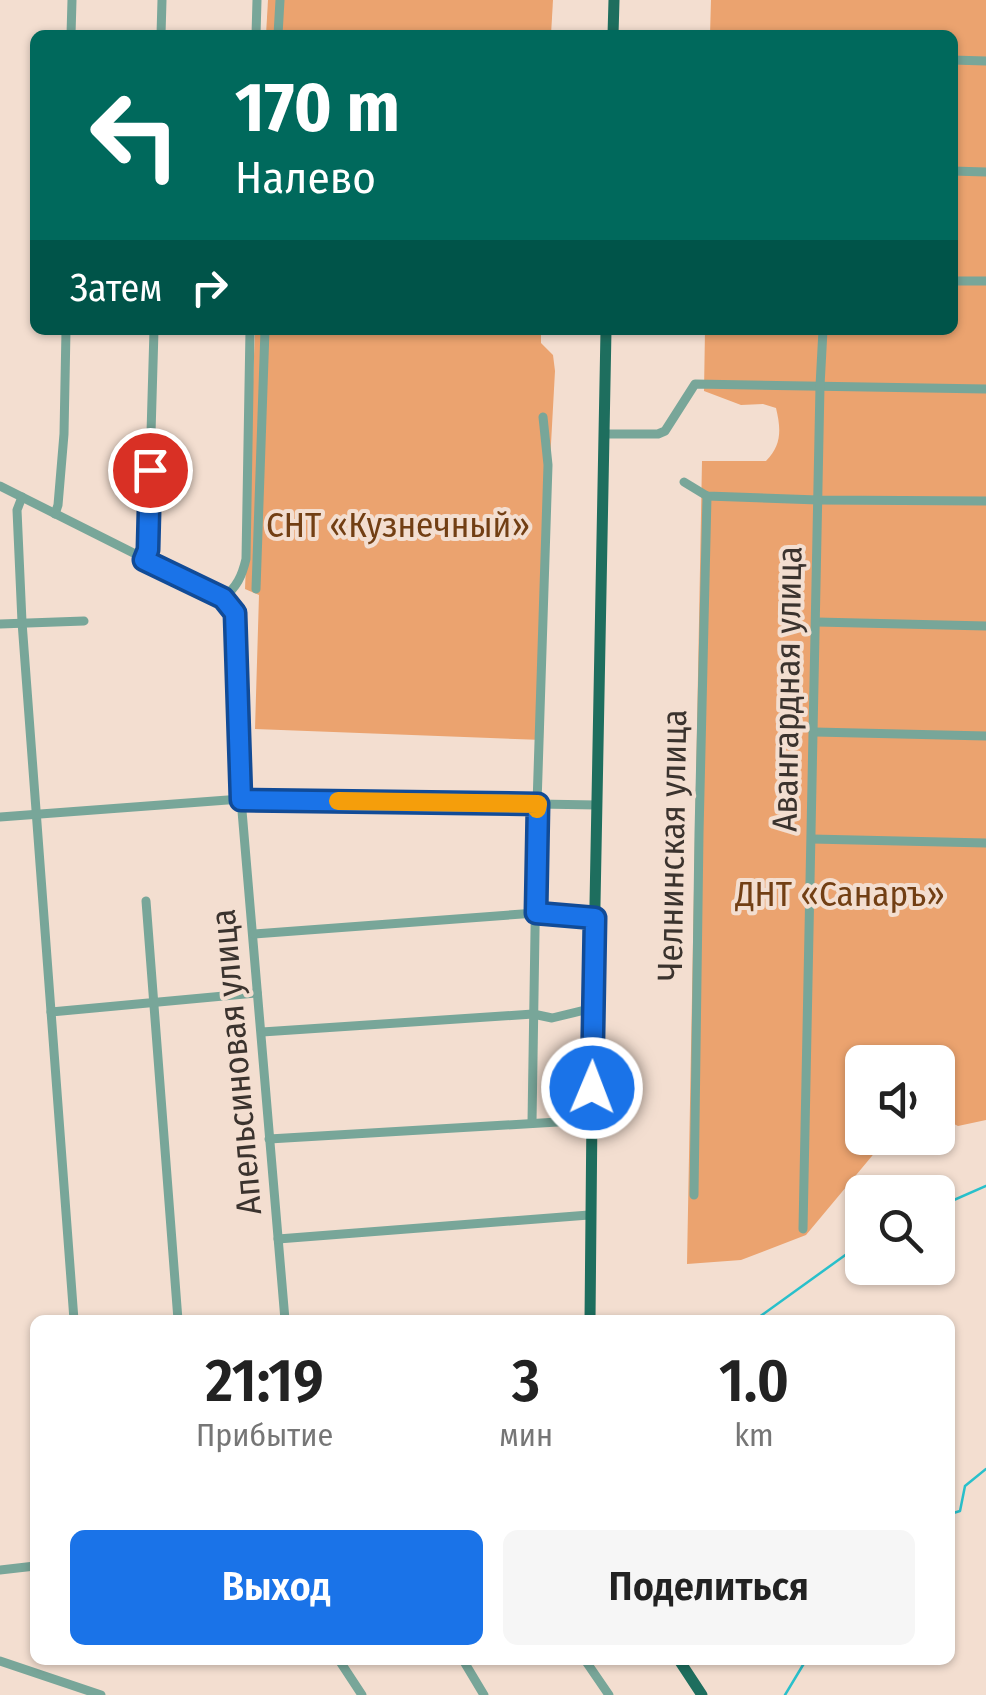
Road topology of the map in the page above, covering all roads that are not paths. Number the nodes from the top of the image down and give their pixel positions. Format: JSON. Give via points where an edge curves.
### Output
{"nodes":[{"id":1,"x":72,"y":0,"type":"edge"},
{"id":2,"x":162,"y":0,"type":"edge"},
{"id":3,"x":257,"y":0,"type":"edge"},
{"id":4,"x":280,"y":0,"type":"edge"},
{"id":5,"x":614,"y":0,"type":"edge"},
{"id":6,"x":71,"y":30,"type":"edge"},
{"id":7,"x":161,"y":30,"type":"edge"},
{"id":8,"x":256,"y":30,"type":"edge"},
{"id":9,"x":278,"y":30,"type":"edge"},
{"id":10,"x":613,"y":30,"type":"edge"},
{"id":11,"x":958,"y":60,"type":"edge"},
{"id":12,"x":986,"y":61,"type":"edge"},
{"id":13,"x":958,"y":172,"type":"edge"},
{"id":14,"x":986,"y":172,"type":"edge"},
{"id":15,"x":958,"y":281,"type":"edge"},
{"id":16,"x":986,"y":281,"type":"edge"},
{"id":17,"x":66,"y":335,"type":"edge"},
{"id":18,"x":154,"y":335,"type":"edge"},
{"id":19,"x":250,"y":335,"type":"edge"},
{"id":20,"x":264,"y":335,"type":"edge"},
{"id":21,"x":606,"y":335,"type":"edge"},
{"id":22,"x":823,"y":335,"type":"edge"},
{"id":23,"x":820,"y":386,"type":"junction"},
{"id":24,"x":986,"y":389,"type":"edge"},
{"id":25,"x":544,"y":416,"type":"dead end"},
{"id":26,"x":604,"y":434,"type":"junction"},
{"id":27,"x":684,"y":482,"type":"dead end"},
{"id":28,"x":0,"y":486,"type":"edge"},
{"id":29,"x":708,"y":496,"type":"junction"},
{"id":30,"x":22,"y":498,"type":"junction"},
{"id":31,"x":818,"y":500,"type":"junction"},
{"id":32,"x":986,"y":501,"type":"edge"},
{"id":33,"x":55,"y":514,"type":"junction"},
{"id":34,"x":144,"y":560,"type":"junction"},
{"id":35,"x":256,"y":589,"type":"dead end"},
{"id":36,"x":223,"y":598,"type":"junction"},
{"id":37,"x":84,"y":620,"type":"dead end"},
{"id":38,"x":22,"y":622,"type":"junction"},
{"id":39,"x":817,"y":622,"type":"junction"},
{"id":40,"x":0,"y":624,"type":"edge"},
{"id":41,"x":986,"y":626,"type":"edge"},
{"id":42,"x":814,"y":732,"type":"junction"},
{"id":43,"x":986,"y":736,"type":"edge"},
{"id":44,"x":241,"y":800,"type":"junction"},
{"id":45,"x":538,"y":804,"type":"junction"},
{"id":46,"x":597,"y":805,"type":"junction"},
{"id":47,"x":36,"y":815,"type":"junction"},
{"id":48,"x":0,"y":817,"type":"edge"},
{"id":49,"x":812,"y":840,"type":"junction"},
{"id":50,"x":986,"y":843,"type":"edge"},
{"id":51,"x":146,"y":901,"type":"dead end"},
{"id":52,"x":536,"y":913,"type":"junction"},
{"id":53,"x":595,"y":918,"type":"junction"},
{"id":54,"x":254,"y":934,"type":"junction"},
{"id":55,"x":258,"y":993,"type":"junction"},
{"id":56,"x":156,"y":1002,"type":"junction"},
{"id":57,"x":592,"y":1008,"type":"junction"},
{"id":58,"x":52,"y":1012,"type":"junction"},
{"id":59,"x":533,"y":1014,"type":"junction"},
{"id":60,"x":262,"y":1032,"type":"junction"},
{"id":61,"x":591,"y":1120,"type":"junction"},
{"id":62,"x":532,"y":1123,"type":"junction"},
{"id":63,"x":269,"y":1139,"type":"junction"},
{"id":64,"x":694,"y":1196,"type":"dead end"},
{"id":65,"x":589,"y":1215,"type":"junction"},
{"id":66,"x":803,"y":1229,"type":"dead end"},
{"id":67,"x":278,"y":1239,"type":"junction"},
{"id":68,"x":74,"y":1315,"type":"edge"},
{"id":69,"x":178,"y":1315,"type":"edge"},
{"id":70,"x":285,"y":1315,"type":"edge"},
{"id":71,"x":590,"y":1315,"type":"edge"},
{"id":72,"x":30,"y":1567,"type":"edge"},
{"id":73,"x":0,"y":1570,"type":"edge"},
{"id":74,"x":0,"y":1662,"type":"edge"},
{"id":75,"x":343,"y":1665,"type":"edge"},
{"id":76,"x":466,"y":1665,"type":"edge"},
{"id":77,"x":588,"y":1665,"type":"edge"},
{"id":78,"x":682,"y":1665,"type":"edge"},
{"id":79,"x":100,"y":1695,"type":"edge"},
{"id":80,"x":362,"y":1695,"type":"edge"},
{"id":81,"x":484,"y":1695,"type":"edge"},
{"id":82,"x":609,"y":1695,"type":"edge"},
{"id":83,"x":702,"y":1695,"type":"edge"}],
"edges":[{"from":1,"to":6,"type":"street"},
{"from":2,"to":7,"type":"street"},
{"from":3,"to":8,"type":"street"},
{"from":4,"to":9,"type":"street"},
{"from":5,"to":10,"type":"main road"},
{"from":11,"to":12,"type":"street"},
{"from":13,"to":14,"type":"street"},
{"from":15,"to":16,"type":"street"},
{"from":17,"to":33,"type":"street"},
{"from":18,"to":34,"type":"street"},
{"from":19,"to":36,"type":"street","via":[[246,559],[234,590]]},
{"from":20,"to":35,"type":"street"},
{"from":21,"to":26,"type":"main road"},
{"from":22,"to":23,"type":"street","name":"Авангардная улица"},
{"from":23,"to":24,"type":"street"},
{"from":23,"to":26,"type":"street","via":[[695,384],[664,431]]},
{"from":23,"to":31,"type":"street","name":"Авангардная улица"},
{"from":25,"to":45,"type":"street"},
{"from":26,"to":46,"type":"main road"},
{"from":27,"to":29,"type":"street"},
{"from":28,"to":30,"type":"street"},
{"from":29,"to":31,"type":"street"},
{"from":29,"to":64,"type":"street","name":"Челнинская улица"},
{"from":30,"to":33,"type":"street"},
{"from":30,"to":38,"type":"street"},
{"from":31,"to":32,"type":"street"},
{"from":31,"to":39,"type":"street","name":"Авангардная улица"},
{"from":33,"to":34,"type":"street"},
{"from":34,"to":36,"type":"street"},
{"from":36,"to":44,"type":"street","name":"Апельсиновая улица","via":[[235,613]]},
{"from":37,"to":38,"type":"street"},
{"from":38,"to":40,"type":"street"},
{"from":38,"to":47,"type":"street"},
{"from":39,"to":41,"type":"street"},
{"from":39,"to":42,"type":"street","name":"Авангардная улица"},
{"from":42,"to":43,"type":"street"},
{"from":42,"to":49,"type":"street","name":"Авангардная улица"},
{"from":44,"to":45,"type":"street"},
{"from":44,"to":47,"type":"street"},
{"from":44,"to":54,"type":"street","name":"Апельсиновая улица"},
{"from":45,"to":46,"type":"street"},
{"from":45,"to":52,"type":"street"},
{"from":46,"to":53,"type":"main road"},
{"from":47,"to":48,"type":"street"},
{"from":47,"to":58,"type":"street"},
{"from":49,"to":50,"type":"street"},
{"from":49,"to":66,"type":"street","name":"Авангардная улица"},
{"from":51,"to":56,"type":"street"},
{"from":52,"to":53,"type":"street"},
{"from":52,"to":54,"type":"street"},
{"from":52,"to":59,"type":"street"},
{"from":53,"to":57,"type":"main road"},
{"from":54,"to":55,"type":"street","name":"Апельсиновая улица"},
{"from":55,"to":56,"type":"street"},
{"from":55,"to":60,"type":"street","name":"Апельсиновая улица"},
{"from":56,"to":58,"type":"street"},
{"from":56,"to":69,"type":"street"},
{"from":57,"to":59,"type":"street","via":[[552,1018]]},
{"from":57,"to":61,"type":"main road"},
{"from":58,"to":68,"type":"street"},
{"from":59,"to":60,"type":"street"},
{"from":59,"to":62,"type":"street"},
{"from":60,"to":63,"type":"street","name":"Апельсиновая улица"},
{"from":61,"to":62,"type":"street"},
{"from":61,"to":65,"type":"main road"},
{"from":62,"to":63,"type":"street"},
{"from":63,"to":67,"type":"street","name":"Апельсиновая улица"},
{"from":65,"to":67,"type":"street"},
{"from":65,"to":71,"type":"main road"},
{"from":67,"to":70,"type":"street","name":"Апельсиновая улица"},
{"from":72,"to":73,"type":"street"},
{"from":74,"to":79,"type":"street"},
{"from":75,"to":80,"type":"street"},
{"from":76,"to":81,"type":"street"},
{"from":77,"to":82,"type":"street"},
{"from":78,"to":83,"type":"main road"}]}
